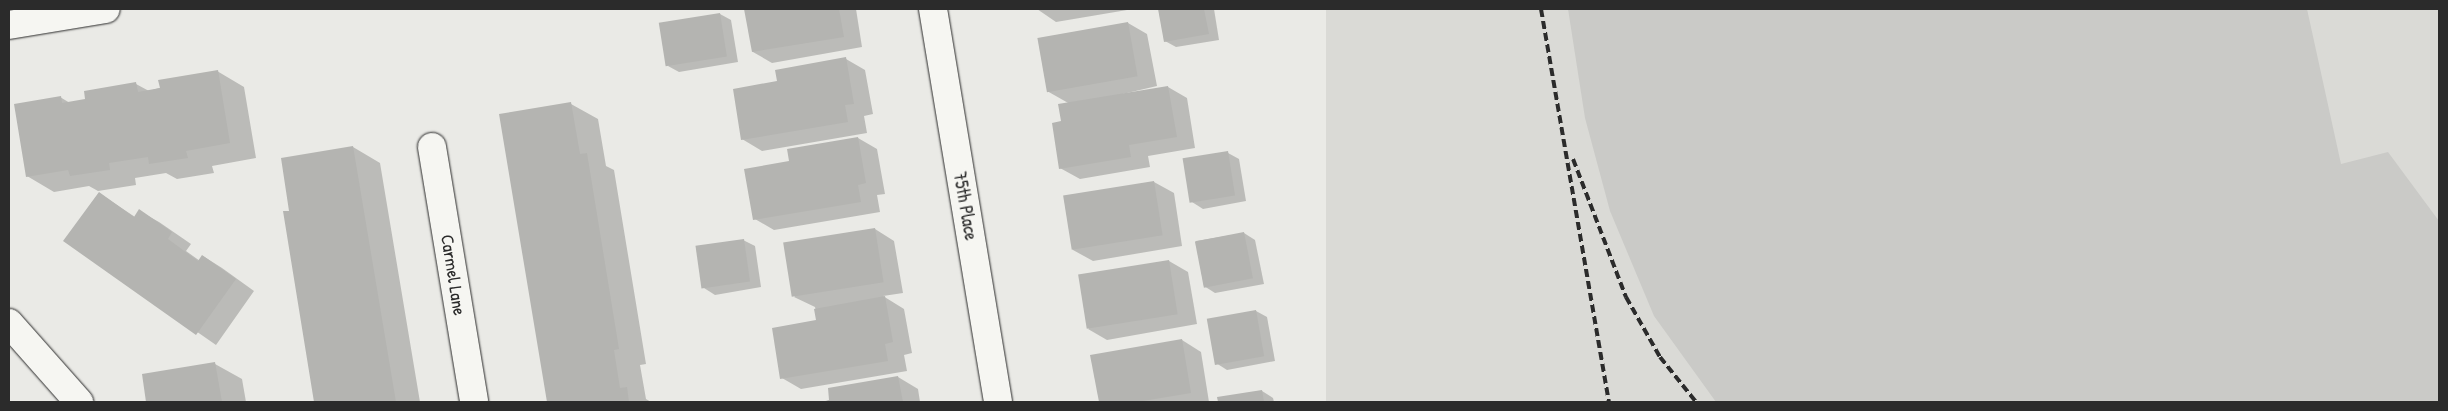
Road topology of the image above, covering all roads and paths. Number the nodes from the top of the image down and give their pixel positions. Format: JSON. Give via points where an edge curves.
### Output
{"nodes":[{"id":1,"x":106,"y":9,"type":"edge"},
{"id":2,"x":932,"y":9,"type":"edge"},
{"id":3,"x":9,"y":25,"type":"edge"},
{"id":4,"x":432,"y":147,"type":"dead end"},
{"id":5,"x":9,"y":323,"type":"edge"},
{"id":6,"x":79,"y":402,"type":"edge"},
{"id":7,"x":474,"y":402,"type":"edge"},
{"id":8,"x":998,"y":402,"type":"edge"}],
"edges":[{"from":1,"to":3,"type":"street"},
{"from":2,"to":8,"type":"street","name":"75th Place"},
{"from":4,"to":7,"type":"street","name":"Carmel Lane"},
{"from":5,"to":6,"type":"street"}]}
